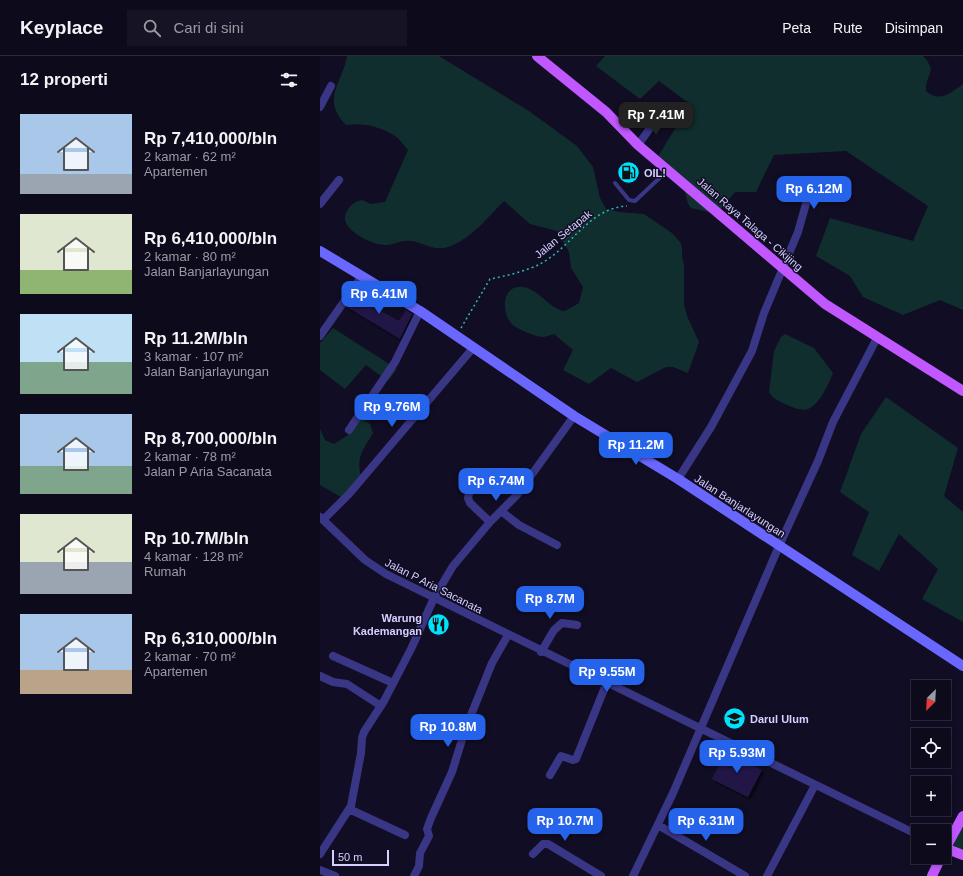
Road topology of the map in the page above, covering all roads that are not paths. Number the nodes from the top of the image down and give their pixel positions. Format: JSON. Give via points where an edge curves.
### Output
{"nodes":[{"id":1,"x":537,"y":56,"type":"edge"},
{"id":2,"x":331,"y":86,"type":"dead end"},
{"id":3,"x":320,"y":107,"type":"edge"},
{"id":4,"x":658,"y":117,"type":"dead end"},
{"id":5,"x":638,"y":145,"type":"junction"},
{"id":6,"x":669,"y":169,"type":"junction"},
{"id":7,"x":339,"y":180,"type":"dead end"},
{"id":8,"x":616,"y":183,"type":"dead end"},
{"id":9,"x":809,"y":193,"type":"dead end"},
{"id":10,"x":320,"y":204,"type":"edge"},
{"id":11,"x":321,"y":254,"type":"edge"},
{"id":12,"x":783,"y":268,"type":"junction"},
{"id":13,"x":362,"y":276,"type":"junction"},
{"id":14,"x":420,"y":311,"type":"junction"},
{"id":15,"x":320,"y":336,"type":"edge"},
{"id":16,"x":877,"y":338,"type":"junction"},
{"id":17,"x":473,"y":348,"type":"junction"},
{"id":18,"x":963,"y":391,"type":"edge"},
{"id":19,"x":574,"y":416,"type":"junction"},
{"id":20,"x":349,"y":430,"type":"dead end"},
{"id":21,"x":678,"y":479,"type":"junction"},
{"id":22,"x":480,"y":482,"type":"dead end"},
{"id":23,"x":500,"y":511,"type":"junction"},
{"id":24,"x":322,"y":519,"type":"edge"},
{"id":25,"x":490,"y":522,"type":"junction"},
{"id":26,"x":557,"y":545,"type":"dead end"},
{"id":27,"x":779,"y":546,"type":"junction"},
{"id":28,"x":434,"y":598,"type":"junction"},
{"id":29,"x":577,"y":625,"type":"dead end"},
{"id":30,"x":508,"y":635,"type":"junction"},
{"id":31,"x":541,"y":652,"type":"junction"},
{"id":32,"x":333,"y":656,"type":"dead end"},
{"id":33,"x":963,"y":666,"type":"edge"},
{"id":34,"x":320,"y":676,"type":"edge"},
{"id":35,"x":608,"y":682,"type":"junction"},
{"id":36,"x":393,"y":683,"type":"junction"},
{"id":37,"x":381,"y":706,"type":"junction"},
{"id":38,"x":700,"y":728,"type":"junction"},
{"id":39,"x":550,"y":775,"type":"dead end"},
{"id":40,"x":815,"y":785,"type":"junction"},
{"id":41,"x":349,"y":809,"type":"junction"},
{"id":42,"x":963,"y":816,"type":"edge"},
{"id":43,"x":658,"y":825,"type":"junction"},
{"id":44,"x":911,"y":832,"type":"edge"},
{"id":45,"x":405,"y":835,"type":"dead end"},
{"id":46,"x":951,"y":838,"type":"edge"},
{"id":47,"x":951,"y":853,"type":"edge"},
{"id":48,"x":320,"y":854,"type":"edge"},
{"id":49,"x":533,"y":854,"type":"dead end"},
{"id":50,"x":963,"y":856,"type":"edge"},
{"id":51,"x":938,"y":864,"type":"edge"},
{"id":52,"x":320,"y":870,"type":"edge"},
{"id":53,"x":335,"y":876,"type":"edge"},
{"id":54,"x":414,"y":876,"type":"edge"},
{"id":55,"x":601,"y":876,"type":"edge"},
{"id":56,"x":633,"y":876,"type":"edge"},
{"id":57,"x":745,"y":876,"type":"edge"},
{"id":58,"x":767,"y":876,"type":"edge"},
{"id":59,"x":932,"y":876,"type":"edge"}],
"edges":[{"from":1,"to":5,"type":"main road","name":"Jalan Raya Talaga - Cikijing","via":[[606,112]]},
{"from":2,"to":3,"type":"street"},
{"from":4,"to":5,"type":"street"},
{"from":5,"to":6,"type":"main road","name":"Jalan Raya Talaga - Cikijing"},
{"from":6,"to":8,"type":"lane","via":[[635,201],[629,200]]},
{"from":6,"to":12,"type":"main road","name":"Jalan Raya Talaga - Cikijing"},
{"from":7,"to":10,"type":"street"},
{"from":9,"to":12,"type":"street","via":[[798,232]]},
{"from":11,"to":13,"type":"street","name":"Jalan Banjarlayungan"},
{"from":12,"to":16,"type":"main road","name":"Jalan Raya Talaga - Cikijing","via":[[825,304]]},
{"from":12,"to":21,"type":"street","via":[[764,313],[752,351]]},
{"from":13,"to":14,"type":"street","name":"Jalan Banjarlayungan"},
{"from":13,"to":15,"type":"street"},
{"from":14,"to":17,"type":"street","name":"Jalan Banjarlayungan"},
{"from":14,"to":20,"type":"street","via":[[395,362]]},
{"from":16,"to":18,"type":"main road","name":"Jalan Raya Talaga - Cikijing"},
{"from":16,"to":27,"type":"street","via":[[833,422]]},
{"from":17,"to":19,"type":"street","name":"Jalan Banjarlayungan"},
{"from":17,"to":24,"type":"street","via":[[349,494]]},
{"from":19,"to":21,"type":"street","name":"Jalan Banjarlayungan"},
{"from":19,"to":23,"type":"street","via":[[531,476]]},
{"from":21,"to":27,"type":"street","name":"Jalan Banjarlayungan"},
{"from":22,"to":25,"type":"street","via":[[469,493],[468,498]]},
{"from":23,"to":25,"type":"street"},
{"from":23,"to":26,"type":"street","via":[[534,534]]},
{"from":24,"to":28,"type":"street","name":"Jalan P Aria Sacanata","via":[[375,568]]},
{"from":25,"to":28,"type":"street","via":[[453,566]]},
{"from":27,"to":33,"type":"street","name":"Jalan Banjarlayungan"},
{"from":27,"to":38,"type":"street"},
{"from":28,"to":30,"type":"street","name":"Jalan P Aria Sacanata"},
{"from":28,"to":36,"type":"street"},
{"from":29,"to":31,"type":"street","via":[[562,622]]},
{"from":30,"to":31,"type":"street","name":"Jalan P Aria Sacanata"},
{"from":30,"to":54,"type":"street","via":[[492,663],[463,736],[452,772],[427,829],[429,836],[420,853],[419,866]]},
{"from":31,"to":35,"type":"street","name":"Jalan P Aria Sacanata"},
{"from":32,"to":36,"type":"street"},
{"from":34,"to":37,"type":"street","via":[[333,682],[347,684]]},
{"from":35,"to":38,"type":"street","name":"Jalan P Aria Sacanata"},
{"from":35,"to":39,"type":"street","via":[[576,758],[573,760],[561,756]]},
{"from":36,"to":37,"type":"street"},
{"from":37,"to":41,"type":"street","via":[[362,738],[354,793]]},
{"from":38,"to":40,"type":"street","name":"Jalan P Aria Sacanata"},
{"from":38,"to":43,"type":"street"},
{"from":40,"to":44,"type":"street","name":"Jalan P Aria Sacanata"},
{"from":40,"to":58,"type":"street"},
{"from":41,"to":45,"type":"street"},
{"from":41,"to":48,"type":"street"},
{"from":42,"to":46,"type":"main road"},
{"from":43,"to":56,"type":"street"},
{"from":43,"to":57,"type":"street"},
{"from":47,"to":50,"type":"main road"},
{"from":49,"to":55,"type":"street","via":[[543,844],[548,844]]},
{"from":51,"to":59,"type":"main road"},
{"from":52,"to":53,"type":"street"}]}
